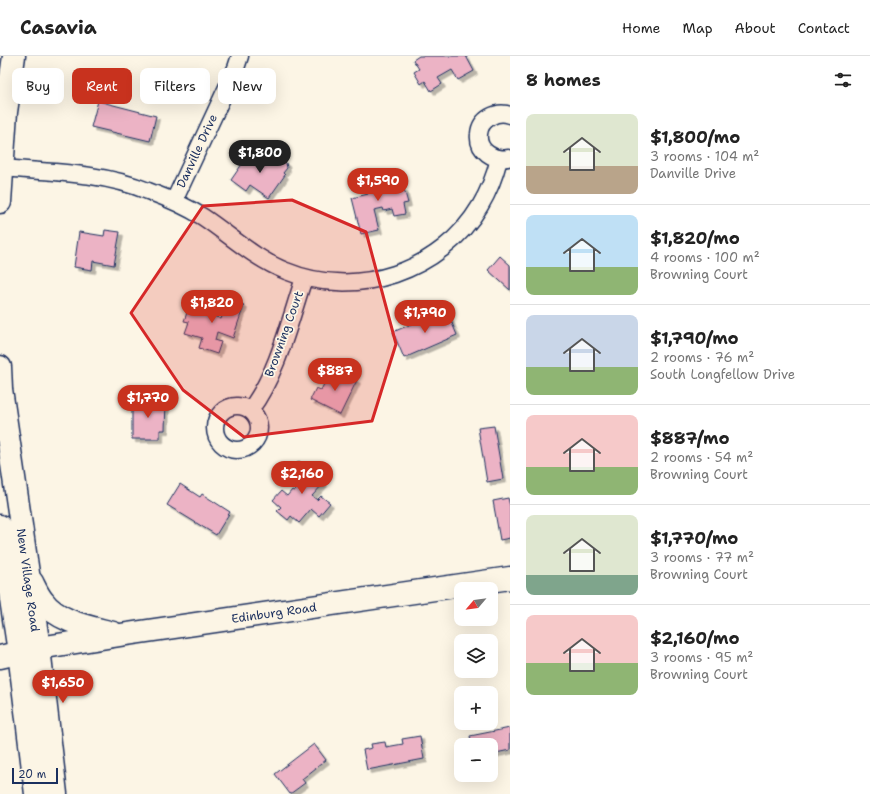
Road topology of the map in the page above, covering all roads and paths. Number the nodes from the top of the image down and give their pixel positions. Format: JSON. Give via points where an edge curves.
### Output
{"nodes":[{"id":1,"x":14,"y":56,"type":"edge"},
{"id":2,"x":240,"y":56,"type":"edge"},
{"id":3,"x":510,"y":116,"type":"edge"},
{"id":4,"x":505,"y":158,"type":"edge"},
{"id":5,"x":1,"y":168,"type":"edge"},
{"id":6,"x":174,"y":201,"type":"junction"},
{"id":7,"x":0,"y":202,"type":"edge"},
{"id":8,"x":304,"y":278,"type":"junction"},
{"id":9,"x":0,"y":367,"type":"edge"},
{"id":10,"x":250,"y":410,"type":"dead end"},
{"id":11,"x":0,"y":526,"type":"edge"},
{"id":12,"x":16,"y":567,"type":"junction"},
{"id":13,"x":510,"y":578,"type":"edge"},
{"id":14,"x":0,"y":602,"type":"edge"},
{"id":15,"x":120,"y":635,"type":"junction"},
{"id":16,"x":14,"y":651,"type":"edge"},
{"id":17,"x":36,"y":794,"type":"edge"},
{"id":18,"x":56,"y":794,"type":"edge"}],
"edges":[{"from":1,"to":5,"type":"main road"},
{"from":2,"to":6,"type":"street","name":"Danville Drive"},
{"from":3,"to":4,"type":"street","via":[[502,114],[488,118],[481,126],[479,134],[484,151],[490,156]]},
{"from":4,"to":8,"type":"street","via":[[480,207],[466,227],[424,262],[401,273],[377,280],[352,283]]},
{"from":5,"to":6,"type":"street","via":[[109,179]]},
{"from":5,"to":7,"type":"main road"},
{"from":6,"to":8,"type":"street","via":[[201,216],[265,262]]},
{"from":8,"to":10,"type":"street","name":"Browning Court","via":[[273,371]]},
{"from":9,"to":12,"type":"main road","name":"New Village Road"},
{"from":11,"to":12,"type":"main road","name":"New Village Road"},
{"from":12,"to":14,"type":"main road"},
{"from":12,"to":15,"type":"main road","via":[[32,583],[43,602],[60,616],[88,627]]},
{"from":12,"to":16,"type":"main road","name":"New Village Road"},
{"from":13,"to":15,"type":"main road","name":"Edinburg Road"},
{"from":15,"to":16,"type":"main road","name":"Edinburg Road"},
{"from":16,"to":17,"type":"main road","name":"New Village Road"},
{"from":16,"to":18,"type":"main road","name":"New Village Road"}]}
